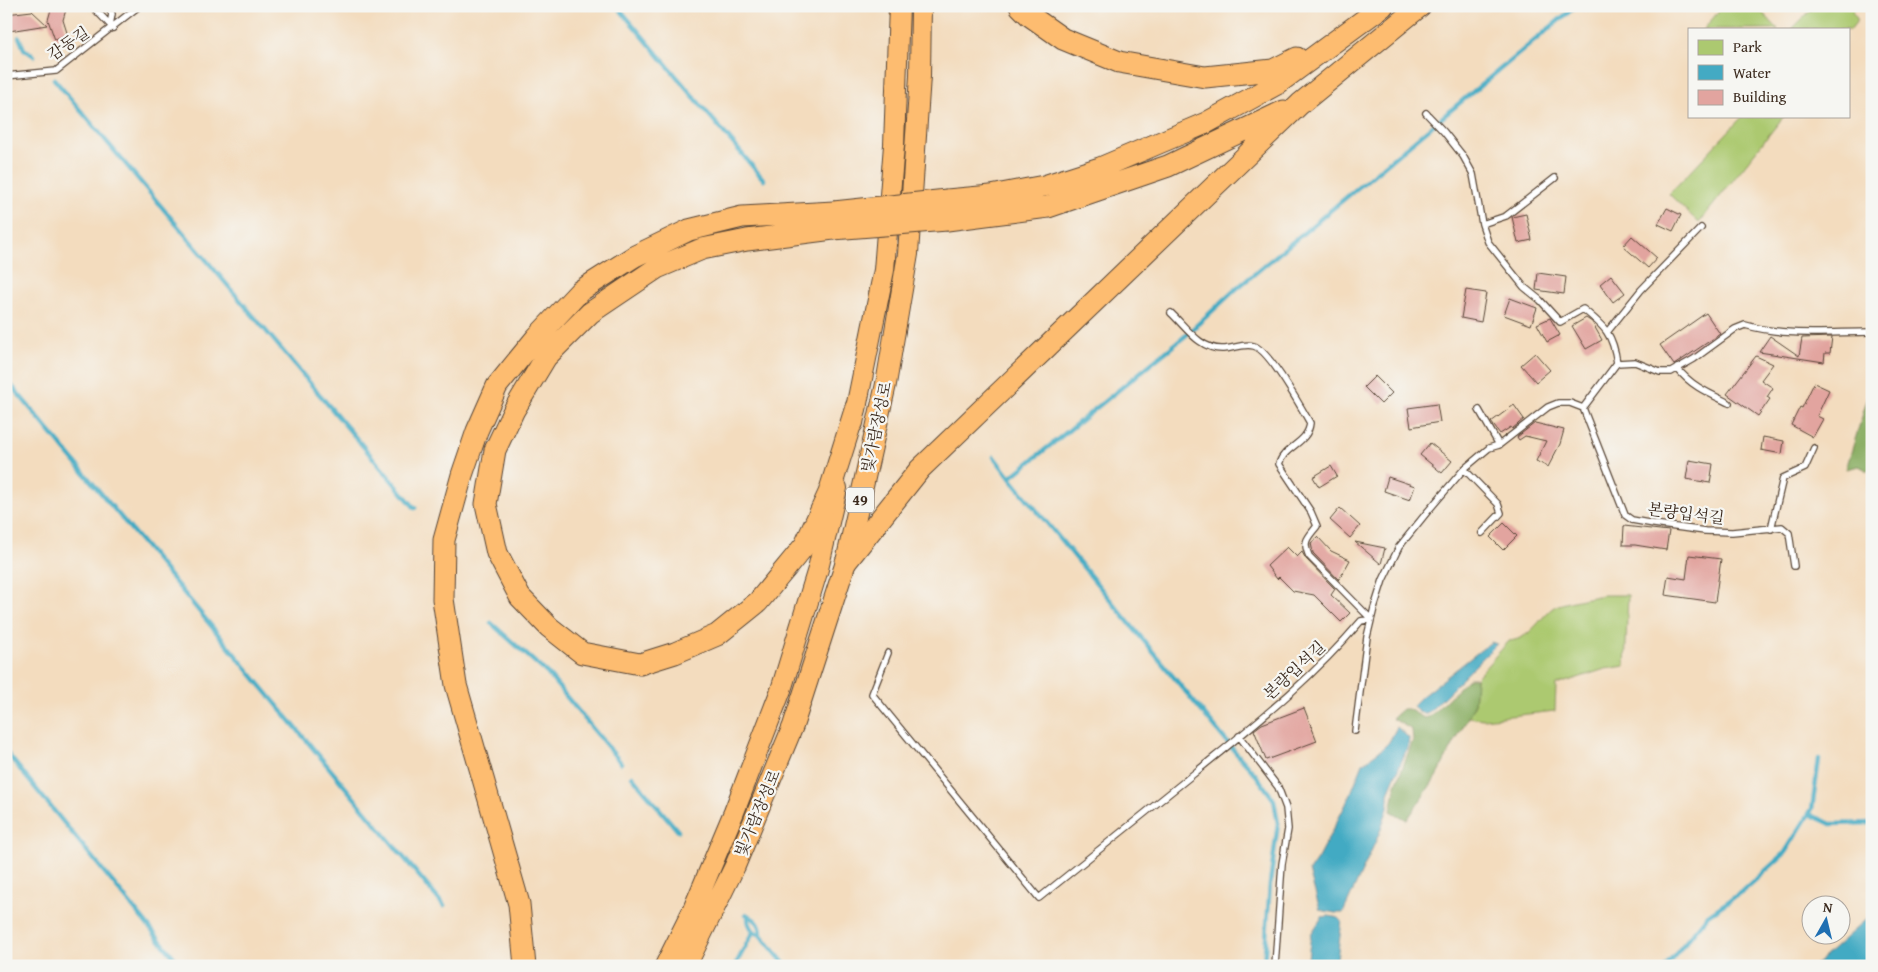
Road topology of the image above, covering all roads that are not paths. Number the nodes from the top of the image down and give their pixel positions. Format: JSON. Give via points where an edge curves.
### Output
{"nodes":[{"id":1,"x":92,"y":6,"type":"edge"},
{"id":2,"x":108,"y":6,"type":"edge"},
{"id":3,"x":139,"y":6,"type":"edge"},
{"id":4,"x":899,"y":6,"type":"edge"},
{"id":5,"x":921,"y":6,"type":"edge"},
{"id":6,"x":1020,"y":6,"type":"edge"},
{"id":7,"x":1383,"y":6,"type":"edge"},
{"id":8,"x":1420,"y":6,"type":"edge"},
{"id":9,"x":111,"y":26,"type":"junction"},
{"id":10,"x":1342,"y":37,"type":"junction"},
{"id":11,"x":6,"y":76,"type":"edge"},
{"id":12,"x":1300,"y":104,"type":"junction"},
{"id":13,"x":1426,"y":114,"type":"dead end"},
{"id":14,"x":1555,"y":178,"type":"dead end"},
{"id":15,"x":947,"y":210,"type":"junction"},
{"id":16,"x":834,"y":220,"type":"junction"},
{"id":17,"x":1482,"y":224,"type":"junction"},
{"id":18,"x":1701,"y":228,"type":"dead end"},
{"id":19,"x":1171,"y":313,"type":"dead end"},
{"id":20,"x":1608,"y":331,"type":"junction"},
{"id":21,"x":1872,"y":332,"type":"edge"},
{"id":22,"x":1617,"y":363,"type":"junction"},
{"id":23,"x":1677,"y":368,"type":"junction"},
{"id":24,"x":1729,"y":402,"type":"dead end"},
{"id":25,"x":856,"y":406,"type":"junction"},
{"id":26,"x":1582,"y":408,"type":"junction"},
{"id":27,"x":1479,"y":410,"type":"dead end"},
{"id":28,"x":1499,"y":445,"type":"junction"},
{"id":29,"x":1814,"y":448,"type":"dead end"},
{"id":30,"x":1464,"y":469,"type":"junction"},
{"id":31,"x":1771,"y":529,"type":"junction"},
{"id":32,"x":1482,"y":533,"type":"dead end"},
{"id":33,"x":846,"y":562,"type":"junction"},
{"id":34,"x":1794,"y":566,"type":"dead end"},
{"id":35,"x":1371,"y":619,"type":"junction"},
{"id":36,"x":888,"y":653,"type":"dead end"},
{"id":37,"x":1355,"y":731,"type":"dead end"},
{"id":38,"x":1240,"y":736,"type":"junction"},
{"id":39,"x":525,"y":966,"type":"edge"},
{"id":40,"x":665,"y":966,"type":"edge"},
{"id":41,"x":686,"y":966,"type":"edge"},
{"id":42,"x":1275,"y":966,"type":"edge"}],
"edges":[{"from":1,"to":9,"type":"lane","name":"감동길"},
{"from":2,"to":9,"type":"lane","name":"감동길","via":[[112,14]]},
{"from":3,"to":9,"type":"lane","name":"감동길"},
{"from":4,"to":25,"type":"highway","name":"빛가람장성로","number":"49","via":[[894,146],[884,270]]},
{"from":5,"to":33,"type":"highway","name":"빛가람장성로","number":"49","via":[[920,76],[908,254],[886,384]]},
{"from":6,"to":10,"type":"highway","via":[[1063,39],[1119,62],[1205,77],[1272,70]]},
{"from":7,"to":10,"type":"highway"},
{"from":8,"to":12,"type":"highway"},
{"from":9,"to":11,"type":"lane","name":"감동길","via":[[56,71]]},
{"from":10,"to":15,"type":"highway","via":[[1277,84],[1206,124],[1109,164],[1044,186],[991,196]]},
{"from":12,"to":15,"type":"highway","via":[[1168,166],[1048,207]]},
{"from":12,"to":33,"type":"highway","via":[[920,469]]},
{"from":13,"to":17,"type":"lane","via":[[1463,156],[1473,174]]},
{"from":14,"to":17,"type":"lane","via":[[1506,216]]},
{"from":15,"to":16,"type":"highway","bridge":true},
{"from":16,"to":25,"type":"highway","via":[[702,249],[657,268],[590,314],[546,357],[514,410],[496,450],[486,504],[497,553],[520,597],[549,627],[582,653],[640,664],[675,653],[717,635],[758,602],[805,545],[829,493]]},
{"from":16,"to":39,"type":"highway","via":[[742,217],[689,230],[635,256],[580,290],[536,338],[497,386],[477,431],[444,540],[443,599],[456,685],[519,904]]},
{"from":17,"to":20,"type":"lane","via":[[1488,242],[1524,287],[1560,322],[1583,309]]},
{"from":18,"to":20,"type":"lane","via":[[1641,290]]},
{"from":19,"to":35,"type":"lane","via":[[1205,346],[1222,349],[1255,346],[1268,356],[1310,423],[1309,432],[1281,457],[1279,464],[1317,526],[1305,547],[1309,556]]},
{"from":20,"to":22,"type":"lane"},
{"from":21,"to":23,"type":"lane","via":[[1793,333],[1765,331],[1745,325]]},
{"from":22,"to":23,"type":"lane","via":[[1634,362],[1660,372],[1671,372]]},
{"from":22,"to":26,"type":"lane"},
{"from":23,"to":24,"type":"lane","via":[[1697,388]]},
{"from":25,"to":40,"type":"highway","name":"빛가람장성로","number":"49","via":[[818,569],[780,690],[734,812],[696,903]]},
{"from":26,"to":28,"type":"lane","via":[[1558,403]]},
{"from":26,"to":31,"type":"lane","name":"본량입석길","via":[[1625,515],[1632,520],[1705,531]]},
{"from":27,"to":28,"type":"lane"},
{"from":28,"to":30,"type":"lane","via":[[1489,448]]},
{"from":29,"to":31,"type":"lane","via":[[1805,468],[1783,478]]},
{"from":30,"to":32,"type":"lane","via":[[1498,504],[1501,513]]},
{"from":30,"to":35,"type":"lane","via":[[1400,547],[1383,580]]},
{"from":31,"to":34,"type":"lane","name":"본량입석길","via":[[1782,527],[1789,533]]},
{"from":33,"to":41,"type":"highway","name":"빛가람장성로","number":"49","via":[[793,726],[735,866]]},
{"from":35,"to":37,"type":"lane"},
{"from":35,"to":38,"type":"lane","name":"본량입석길","via":[[1361,621],[1314,673]]},
{"from":36,"to":38,"type":"lane","name":"본량입석길","via":[[872,694],[1039,898]]},
{"from":38,"to":42,"type":"lane","via":[[1278,788],[1286,808],[1288,829],[1282,864]]}]}
